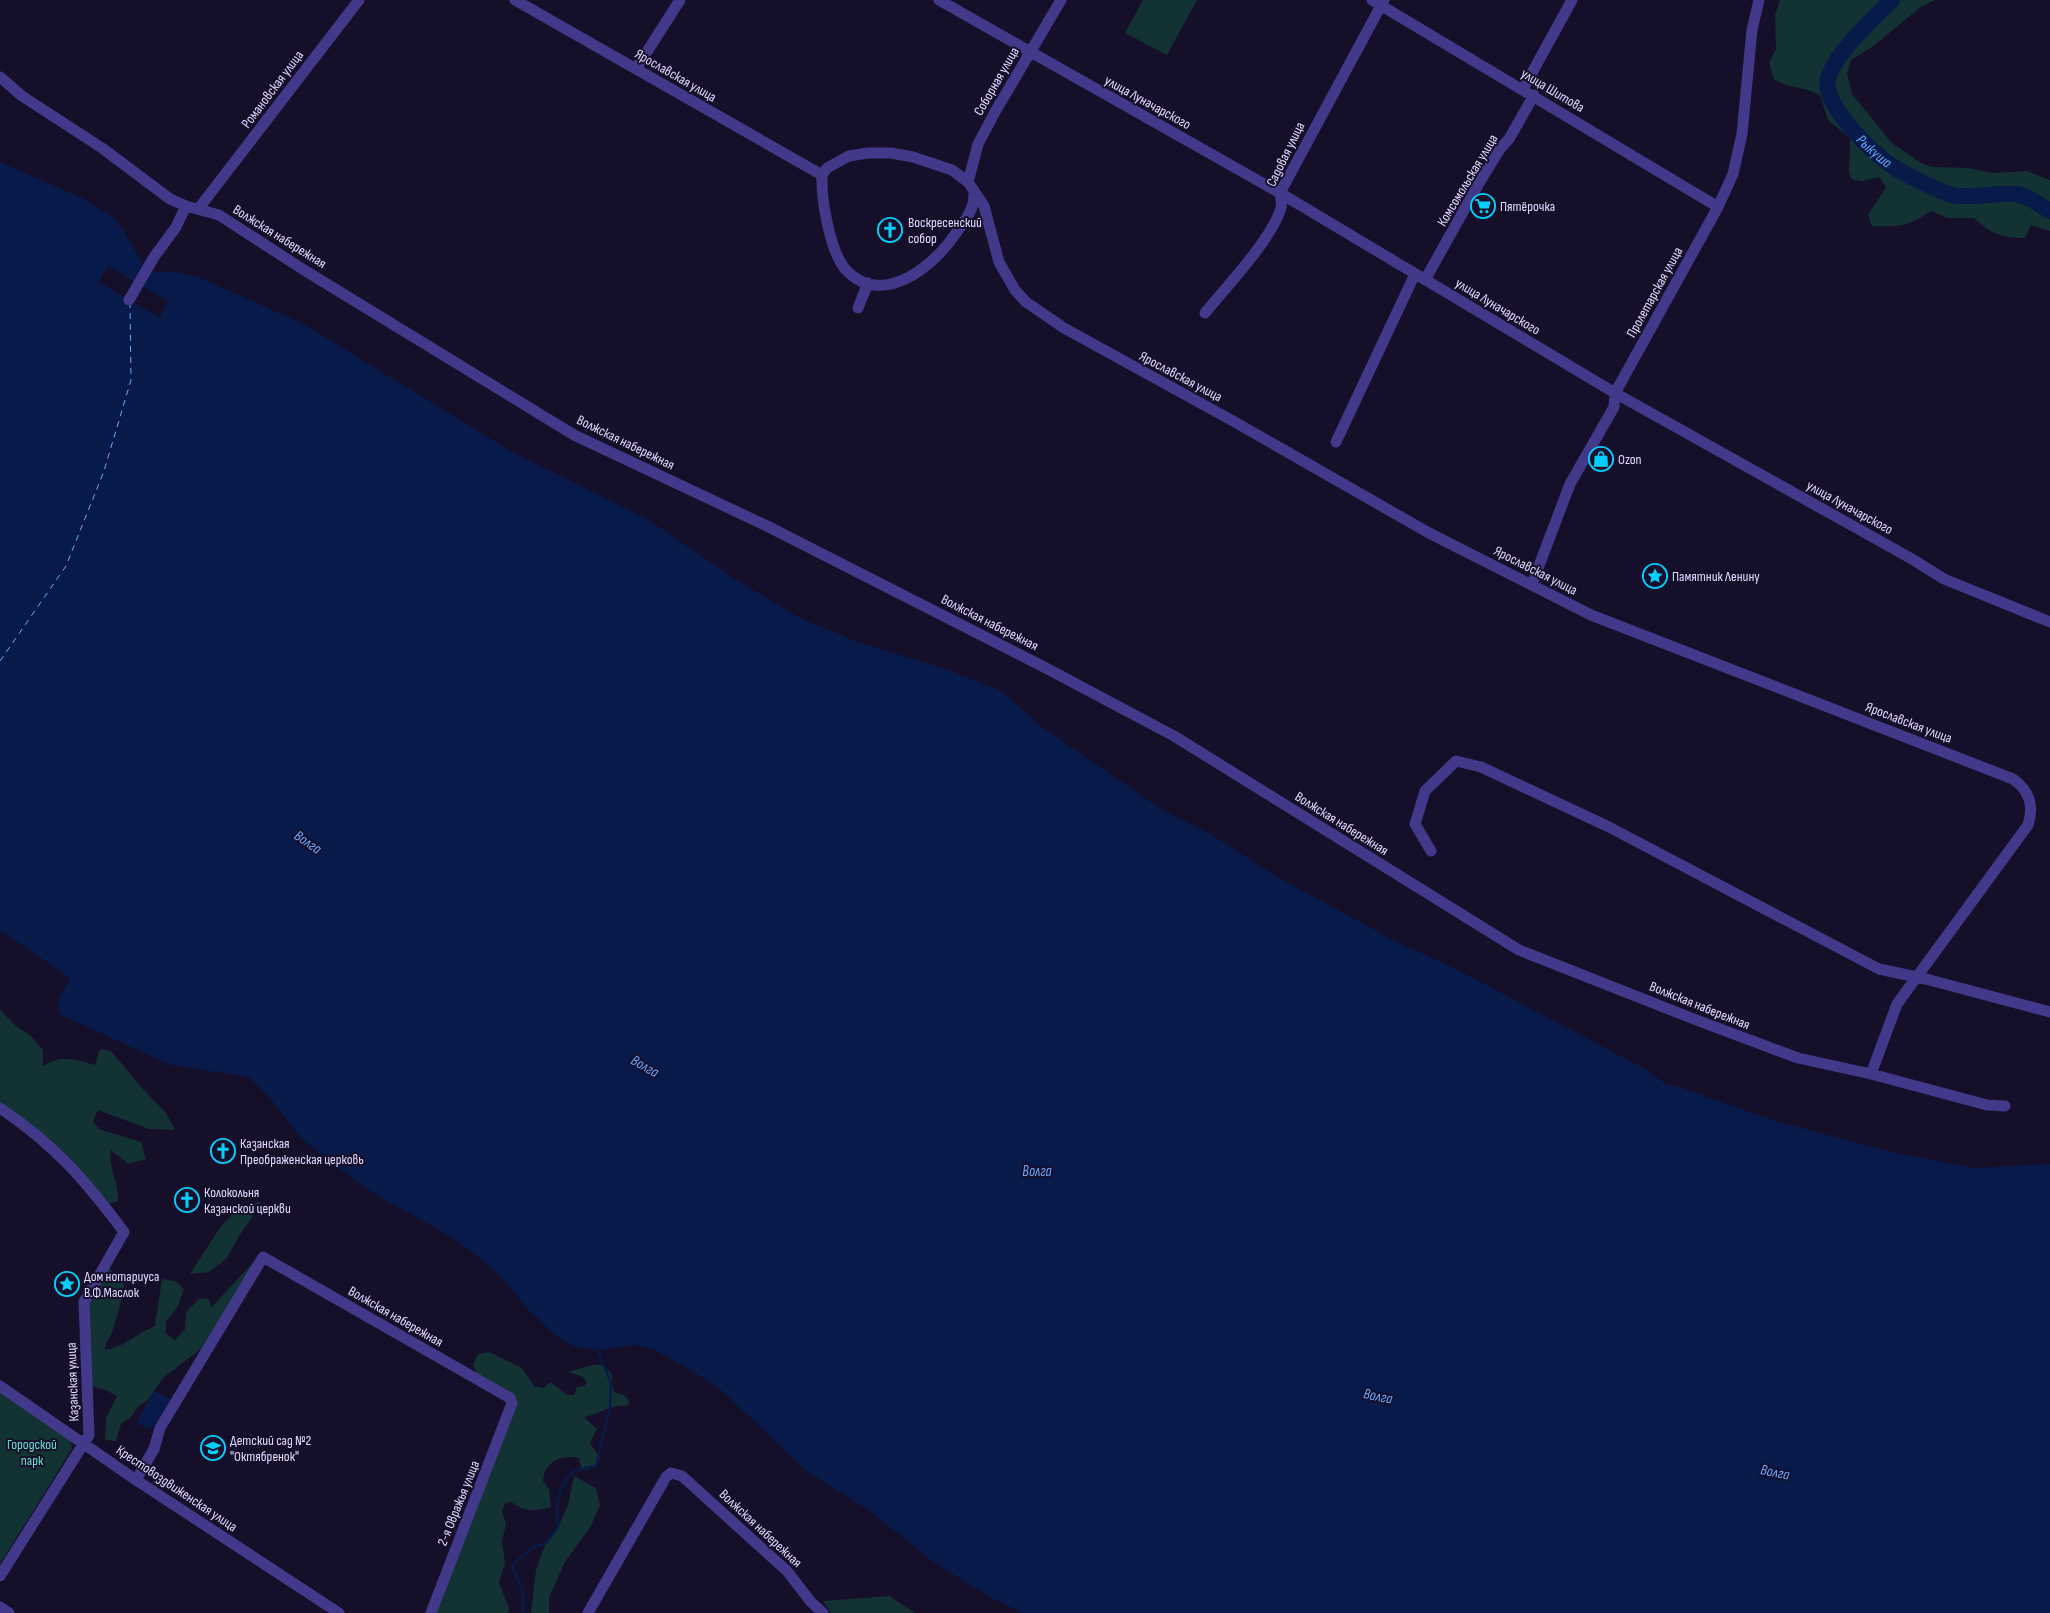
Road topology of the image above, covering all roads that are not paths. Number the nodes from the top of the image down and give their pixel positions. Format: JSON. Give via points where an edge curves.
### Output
{"nodes":[{"id":1,"x":359,"y":0,"type":"edge"},
{"id":2,"x":515,"y":0,"type":"edge"},
{"id":3,"x":680,"y":0,"type":"edge"},
{"id":4,"x":939,"y":0,"type":"edge"},
{"id":5,"x":1061,"y":0,"type":"edge"},
{"id":6,"x":1572,"y":0,"type":"edge"},
{"id":7,"x":1759,"y":0,"type":"edge"},
{"id":8,"x":1379,"y":2,"type":"edge"},
{"id":9,"x":1031,"y":53,"type":"junction"},
{"id":10,"x":636,"y":69,"type":"junction"},
{"id":11,"x":0,"y":77,"type":"edge"},
{"id":12,"x":1523,"y":89,"type":"junction"},
{"id":13,"x":1534,"y":96,"type":"junction"},
{"id":14,"x":822,"y":175,"type":"junction"},
{"id":15,"x":968,"y":182,"type":"junction"},
{"id":16,"x":974,"y":193,"type":"junction"},
{"id":17,"x":1280,"y":193,"type":"junction"},
{"id":18,"x":186,"y":206,"type":"junction"},
{"id":19,"x":199,"y":208,"type":"junction"},
{"id":20,"x":1718,"y":208,"type":"junction"},
{"id":21,"x":1420,"y":277,"type":"junction"},
{"id":22,"x":868,"y":283,"type":"junction"},
{"id":23,"x":130,"y":300,"type":"dead end"},
{"id":24,"x":858,"y":308,"type":"dead end"},
{"id":25,"x":1205,"y":313,"type":"dead end"},
{"id":26,"x":1615,"y":393,"type":"junction"},
{"id":27,"x":1336,"y":442,"type":"dead end"},
{"id":28,"x":1532,"y":584,"type":"junction"},
{"id":29,"x":2050,"y":622,"type":"edge"},
{"id":30,"x":1431,"y":851,"type":"dead end"},
{"id":31,"x":1915,"y":977,"type":"junction"},
{"id":32,"x":2050,"y":1012,"type":"edge"},
{"id":33,"x":1871,"y":1074,"type":"junction"},
{"id":34,"x":2005,"y":1106,"type":"dead end"},
{"id":35,"x":0,"y":1108,"type":"edge"},
{"id":36,"x":0,"y":1386,"type":"edge"},
{"id":37,"x":512,"y":1403,"type":"joint"},
{"id":38,"x":83,"y":1444,"type":"junction"},
{"id":39,"x":136,"y":1480,"type":"junction"},
{"id":40,"x":0,"y":1576,"type":"edge"},
{"id":41,"x":0,"y":1607,"type":"edge"},
{"id":42,"x":810,"y":1608,"type":"edge"},
{"id":43,"x":9,"y":1613,"type":"edge"},
{"id":44,"x":339,"y":1613,"type":"edge"},
{"id":45,"x":431,"y":1613,"type":"edge"},
{"id":46,"x":588,"y":1613,"type":"edge"},
{"id":47,"x":824,"y":1613,"type":"edge"}],
"edges":[{"from":1,"to":19,"type":"street","name":"Романовская улица"},
{"from":2,"to":10,"type":"street","name":"Ярославская улица"},
{"from":3,"to":10,"type":"street"},
{"from":4,"to":9,"type":"street","name":"улица Луначарского"},
{"from":5,"to":9,"type":"street","name":"Соборная улица"},
{"from":6,"to":12,"type":"street"},
{"from":7,"to":20,"type":"street","name":"Пролетарская улица","via":[[1752,30],[1742,134],[1734,174]]},
{"from":8,"to":12,"type":"street","name":"улица Шитова"},
{"from":8,"to":17,"type":"street","name":"Садовая улица"},
{"from":9,"to":15,"type":"street","name":"Соборная улица","via":[[978,144]]},
{"from":9,"to":17,"type":"street","name":"улица Луначарского"},
{"from":10,"to":14,"type":"street","name":"Ярославская улица"},
{"from":11,"to":18,"type":"street","name":"Волжская набережная","via":[[22,96]]},
{"from":12,"to":13,"type":"street","name":"улица Шитова"},
{"from":13,"to":20,"type":"street","name":"улица Шитова"},
{"from":13,"to":21,"type":"street","name":"Комсомольская улица"},
{"from":14,"to":15,"type":"street","name":"Ярославская улица","via":[[827,168],[849,156],[891,153],[934,163],[952,170]]},
{"from":14,"to":22,"type":"street","via":[[825,206],[838,255],[846,270]]},
{"from":15,"to":16,"type":"street","name":"Ярославская улица"},
{"from":16,"to":22,"type":"street","via":[[972,208],[934,261],[901,281],[882,285]]},
{"from":16,"to":28,"type":"street","name":"Ярославская улица","via":[[984,206],[998,262],[1015,290],[1043,314],[1429,533]]},
{"from":17,"to":21,"type":"street","name":"улица Луначарского"},
{"from":17,"to":25,"type":"street","name":"Садовая улица","via":[[1282,206],[1274,224]]},
{"from":18,"to":19,"type":"street","name":"Волжская набережная"},
{"from":18,"to":23,"type":"street"},
{"from":19,"to":33,"type":"street","name":"Волжская набережная","via":[[219,215],[574,435],[767,526],[1174,736],[1519,950],[1752,1042],[1798,1058]]},
{"from":20,"to":26,"type":"street","name":"Пролетарская улица"},
{"from":21,"to":26,"type":"street","name":"улица Луначарского"},
{"from":21,"to":27,"type":"street","name":"Комсомольская улица"},
{"from":22,"to":24,"type":"street"},
{"from":26,"to":28,"type":"street","name":"Пролетарская улица","via":[[1614,408],[1570,484]]},
{"from":26,"to":29,"type":"street","name":"улица Луначарского","via":[[1944,579]]},
{"from":28,"to":31,"type":"street","name":"Ярославская улица","via":[[1591,615],[2019,784],[2031,804],[2028,825]]},
{"from":30,"to":31,"type":"street","via":[[1415,824],[1424,791],[1456,761],[1481,767],[1609,827],[1879,969]]},
{"from":31,"to":32,"type":"street"},
{"from":31,"to":33,"type":"street","name":"Ярославская улица","via":[[1897,1004]]},
{"from":33,"to":34,"type":"street","name":"Волжская набережная","via":[[1987,1105]]},
{"from":35,"to":38,"type":"street","name":"Казанская улица","via":[[69,1164],[124,1232],[84,1302],[89,1435]]},
{"from":36,"to":38,"type":"street","name":"Крестовоздвиженская улица"},
{"from":37,"to":39,"type":"street","name":"Волжская набережная","via":[[510,1398],[264,1256],[160,1428],[154,1449]]},
{"from":37,"to":45,"type":"street","name":"2-я Овражья улица"},
{"from":38,"to":39,"type":"street","name":"Крестовоздвиженская улица"},
{"from":38,"to":40,"type":"street","name":"Казанская улица"},
{"from":39,"to":44,"type":"street","name":"Крестовоздвиженская улица"},
{"from":41,"to":43,"type":"street"},
{"from":42,"to":46,"type":"street","name":"Волжская набережная","via":[[788,1571],[682,1476],[671,1473]]},
{"from":42,"to":47,"type":"street","name":"Волжская набережная"}]}
